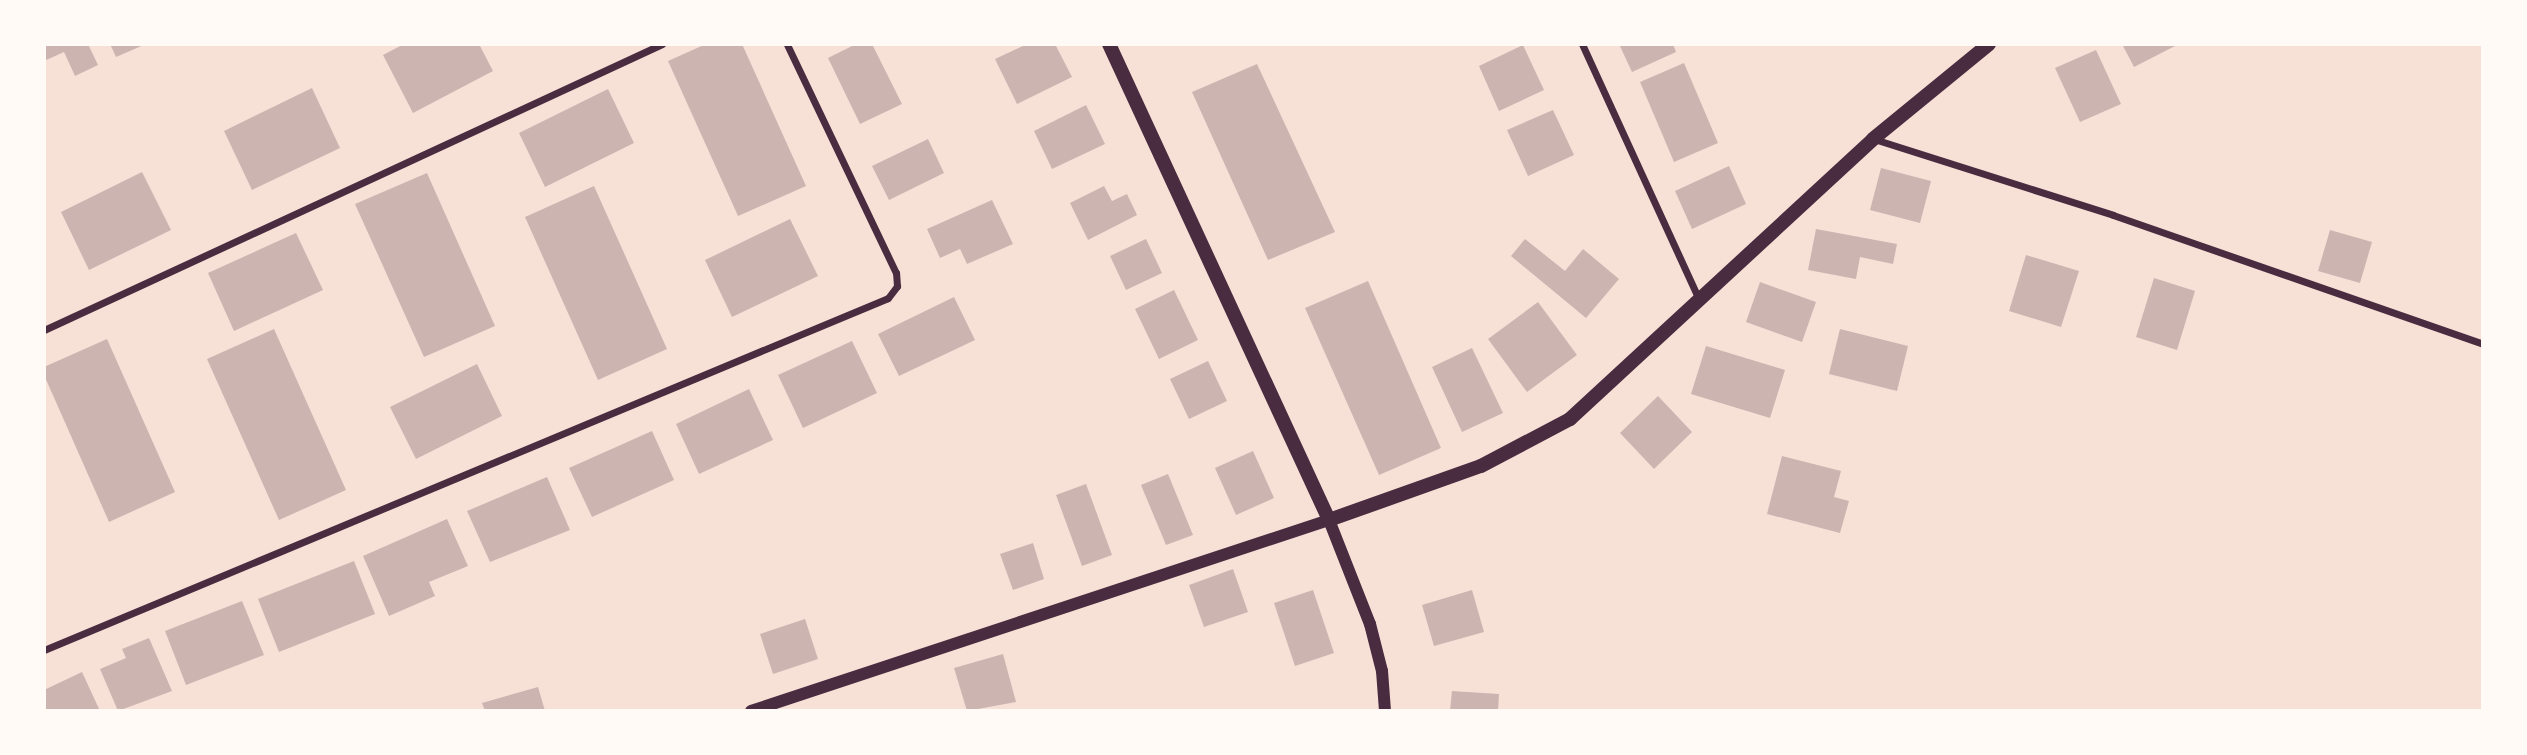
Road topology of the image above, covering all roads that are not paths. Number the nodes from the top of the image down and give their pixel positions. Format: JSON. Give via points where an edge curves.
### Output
{"nodes":[{"id":1,"x":662,"y":44,"type":"edge"},
{"id":2,"x":787,"y":44,"type":"edge"},
{"id":3,"x":1110,"y":44,"type":"edge"},
{"id":4,"x":1581,"y":44,"type":"edge"},
{"id":5,"x":1989,"y":44,"type":"edge"},
{"id":6,"x":1873,"y":139,"type":"junction"},
{"id":7,"x":1698,"y":297,"type":"junction"},
{"id":8,"x":44,"y":330,"type":"edge"},
{"id":9,"x":2483,"y":344,"type":"edge"},
{"id":10,"x":1329,"y":520,"type":"junction"},
{"id":11,"x":44,"y":650,"type":"edge"},
{"id":12,"x":751,"y":711,"type":"edge"},
{"id":13,"x":1385,"y":711,"type":"edge"}],
"edges":[{"from":1,"to":8,"type":"street"},
{"from":2,"to":11,"type":"street","via":[[896,273],[897,286],[888,298]]},
{"from":3,"to":10,"type":"main road"},
{"from":4,"to":7,"type":"street"},
{"from":5,"to":6,"type":"main road"},
{"from":6,"to":7,"type":"main road"},
{"from":6,"to":9,"type":"street","via":[[2113,215]]},
{"from":7,"to":10,"type":"main road","via":[[1609,387],[1560,425],[1481,466]]},
{"from":10,"to":12,"type":"street"},
{"from":10,"to":13,"type":"street","via":[[1370,624],[1382,671]]}]}
